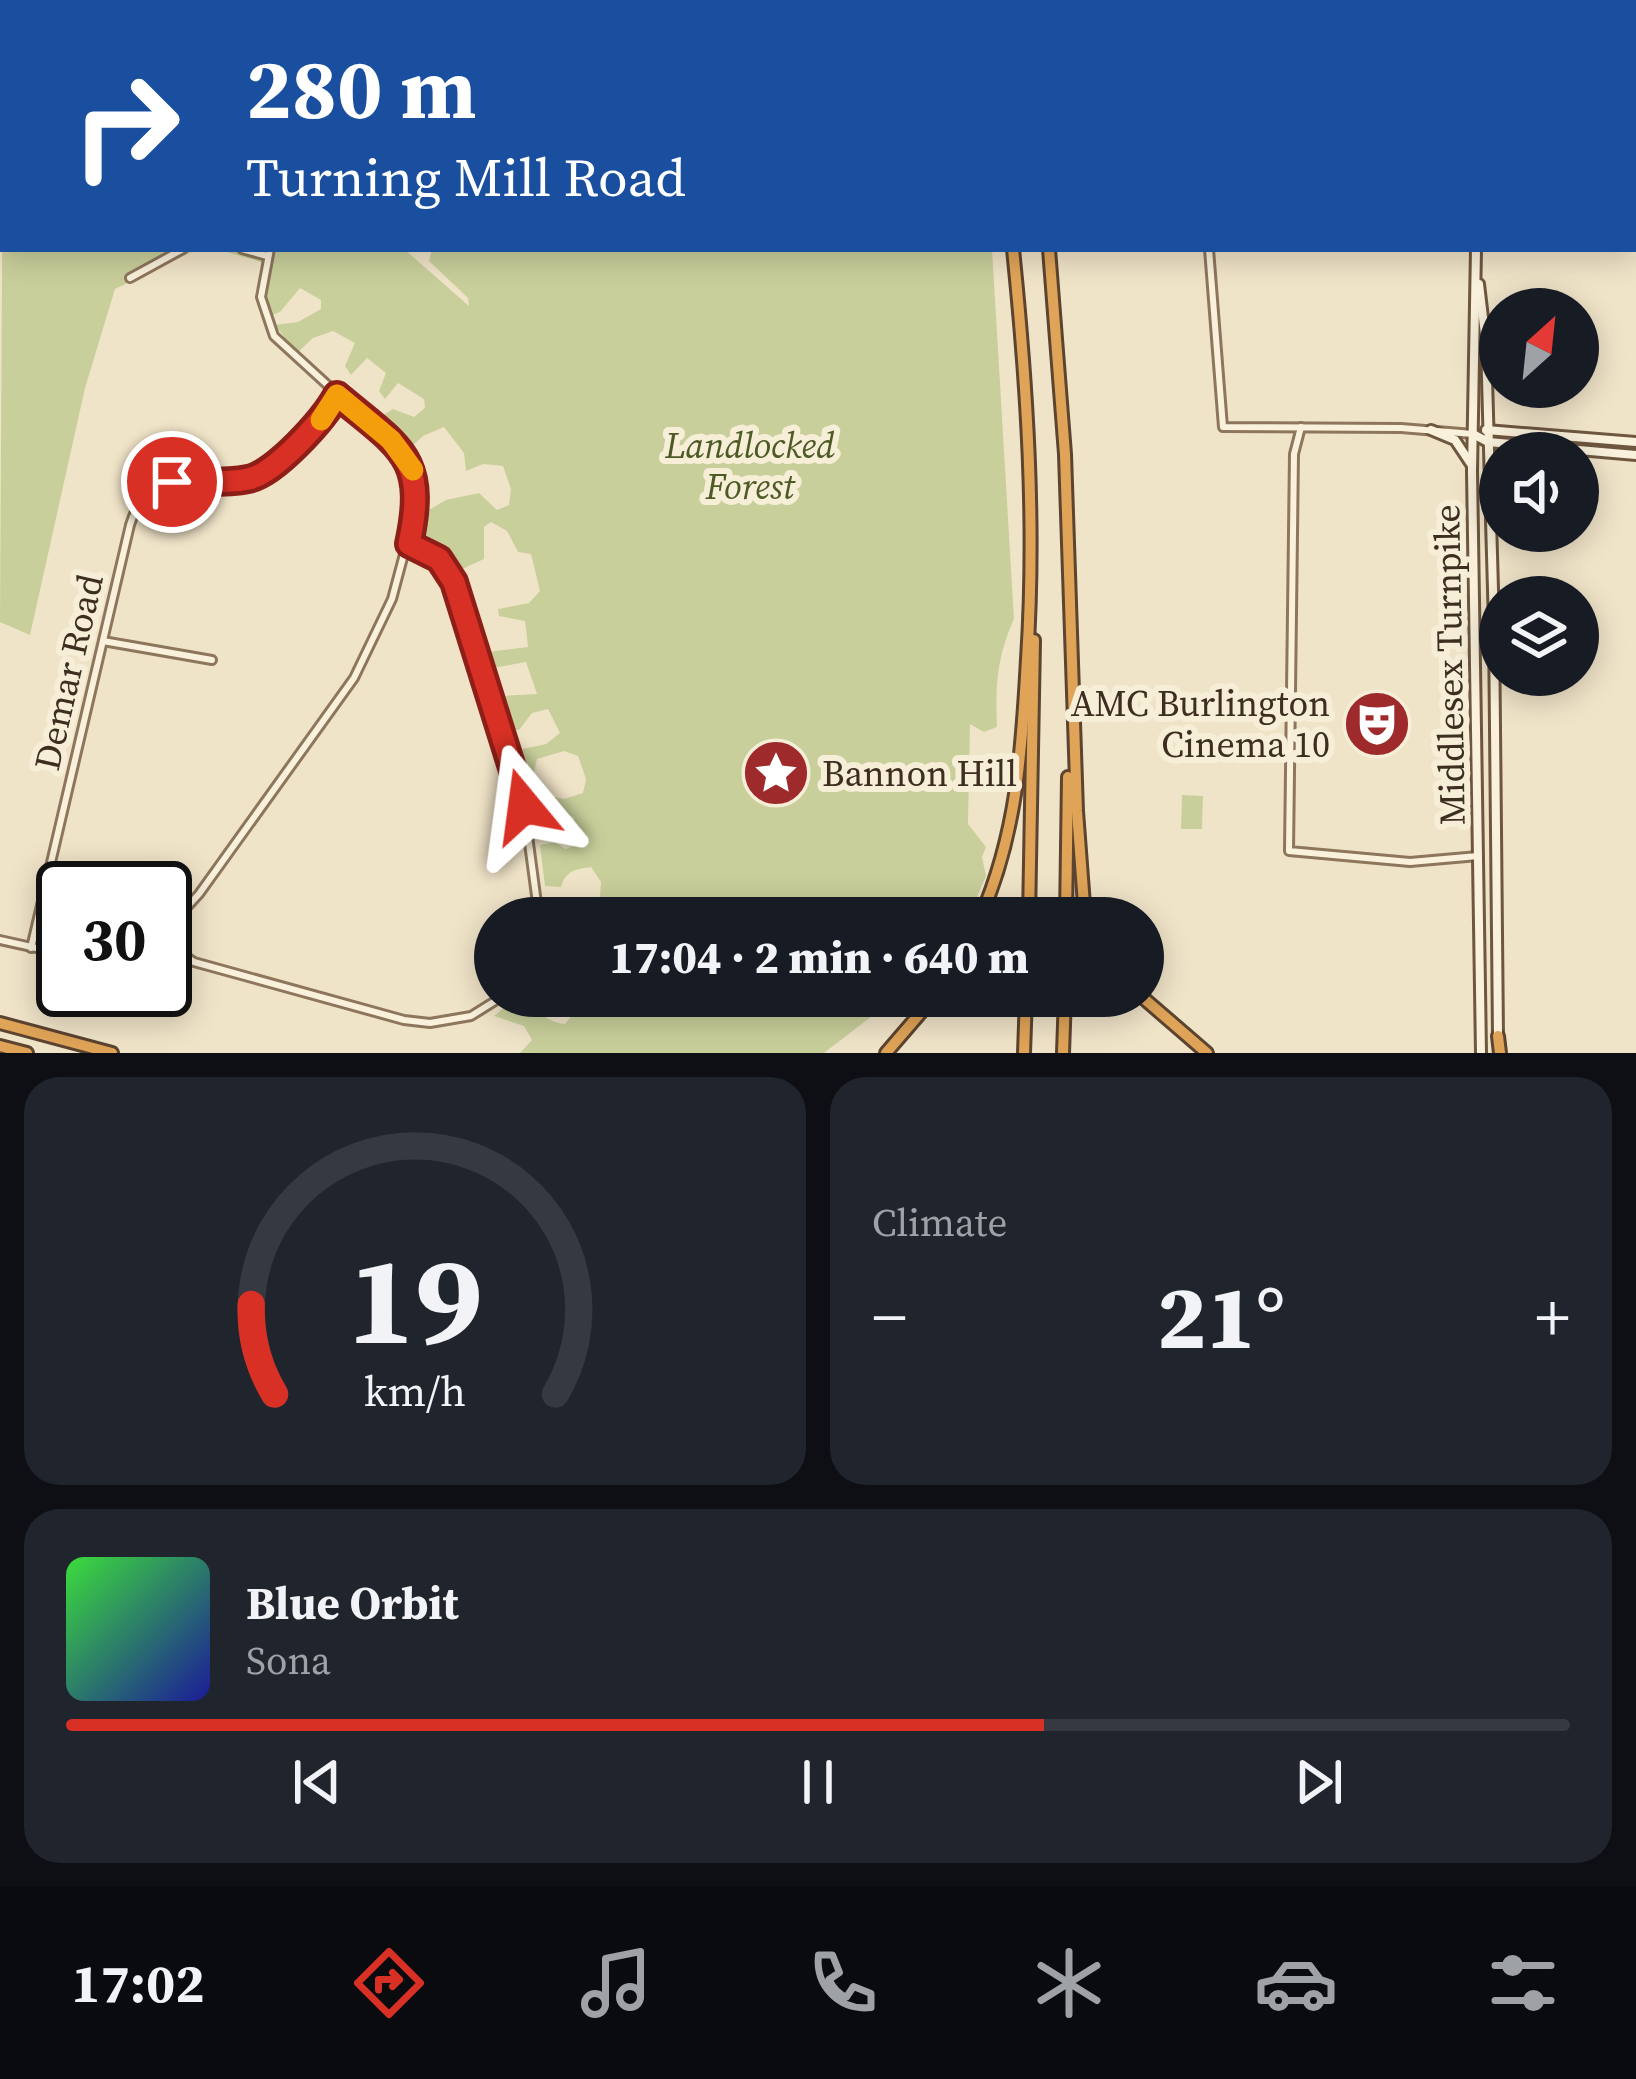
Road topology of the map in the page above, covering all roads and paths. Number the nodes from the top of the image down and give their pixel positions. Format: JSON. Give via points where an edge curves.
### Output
{"nodes":[{"id":1,"x":178,"y":252,"type":"edge"},
{"id":2,"x":1013,"y":252,"type":"edge"},
{"id":3,"x":1049,"y":252,"type":"edge"},
{"id":4,"x":1209,"y":252,"type":"edge"},
{"id":5,"x":1476,"y":252,"type":"edge"},
{"id":6,"x":269,"y":253,"type":"edge"},
{"id":7,"x":1477,"y":277,"type":"junction"},
{"id":8,"x":130,"y":278,"type":"dead end"},
{"id":9,"x":337,"y":395,"type":"junction"},
{"id":10,"x":1301,"y":427,"type":"junction"},
{"id":11,"x":1487,"y":429,"type":"junction"},
{"id":12,"x":1431,"y":430,"type":"junction"},
{"id":13,"x":1487,"y":432,"type":"edge"},
{"id":14,"x":1473,"y":434,"type":"junction"},
{"id":15,"x":1479,"y":437,"type":"edge"},
{"id":16,"x":1636,"y":442,"type":"edge"},
{"id":17,"x":1599,"y":452,"type":"edge"},
{"id":18,"x":1636,"y":455,"type":"edge"},
{"id":19,"x":1472,"y":471,"type":"junction"},
{"id":20,"x":409,"y":544,"type":"junction"},
{"id":21,"x":1490,"y":552,"type":"edge"},
{"id":22,"x":1032,"y":623,"type":"junction"},
{"id":23,"x":1071,"y":635,"type":"junction"},
{"id":24,"x":103,"y":640,"type":"junction"},
{"id":25,"x":212,"y":660,"type":"dead end"},
{"id":26,"x":1479,"y":856,"type":"junction"},
{"id":27,"x":1496,"y":869,"type":"junction"},
{"id":28,"x":536,"y":897,"type":"edge"},
{"id":29,"x":988,"y":897,"type":"edge"},
{"id":30,"x":1030,"y":897,"type":"edge"},
{"id":31,"x":1066,"y":897,"type":"edge"},
{"id":32,"x":1083,"y":897,"type":"edge"},
{"id":33,"x":192,"y":902,"type":"edge"},
{"id":34,"x":0,"y":940,"type":"edge"},
{"id":35,"x":32,"y":948,"type":"junction"},
{"id":36,"x":36,"y":949,"type":"edge"},
{"id":37,"x":192,"y":960,"type":"edge"},
{"id":38,"x":474,"y":1014,"type":"edge"},
{"id":39,"x":1164,"y":1016,"type":"edge"},
{"id":40,"x":917,"y":1017,"type":"edge"},
{"id":41,"x":1025,"y":1017,"type":"edge"},
{"id":42,"x":1064,"y":1017,"type":"edge"},
{"id":43,"x":0,"y":1023,"type":"edge"},
{"id":44,"x":1498,"y":1036,"type":"joint"},
{"id":45,"x":0,"y":1046,"type":"edge"},
{"id":46,"x":27,"y":1053,"type":"edge"},
{"id":47,"x":112,"y":1053,"type":"edge"},
{"id":48,"x":886,"y":1053,"type":"edge"},
{"id":49,"x":1024,"y":1053,"type":"edge"},
{"id":50,"x":1063,"y":1053,"type":"edge"},
{"id":51,"x":1208,"y":1053,"type":"edge"},
{"id":52,"x":1481,"y":1053,"type":"edge"},
{"id":53,"x":1499,"y":1053,"type":"edge"}],
"edges":[{"from":1,"to":8,"type":"street"},
{"from":2,"to":22,"type":"highway"},
{"from":3,"to":23,"type":"highway"},
{"from":4,"to":10,"type":"street","via":[[1223,428]]},
{"from":5,"to":7,"type":"main road","name":"Middlesex Turnpike"},
{"from":6,"to":9,"type":"street","via":[[260,298],[269,328]]},
{"from":7,"to":11,"type":"main road","name":"Middlesex Turnpike"},
{"from":7,"to":14,"type":"main road","name":"Middlesex Turnpike"},
{"from":9,"to":20,"type":"street","via":[[412,469],[417,496]]},
{"from":9,"to":24,"type":"street","name":"Demar Road","via":[[260,475],[166,483],[144,495]]},
{"from":10,"to":12,"type":"street"},
{"from":10,"to":26,"type":"street","via":[[1294,454],[1289,851],[1410,862]]},
{"from":11,"to":13,"type":"main road","name":"Middlesex Turnpike"},
{"from":11,"to":14,"type":"main road"},
{"from":11,"to":16,"type":"main road"},
{"from":12,"to":14,"type":"street"},
{"from":12,"to":19,"type":"main road","via":[[1461,445]]},
{"from":14,"to":15,"type":"main road"},
{"from":14,"to":19,"type":"main road","name":"Middlesex Turnpike"},
{"from":17,"to":18,"type":"main road"},
{"from":19,"to":26,"type":"main road","name":"Middlesex Turnpike"},
{"from":20,"to":28,"type":"street","via":[[439,559],[463,602],[524,806]]},
{"from":20,"to":33,"type":"street","via":[[354,678]]},
{"from":21,"to":27,"type":"main road","name":"Middlesex Turnpike"},
{"from":22,"to":29,"type":"highway","via":[[1019,781]]},
{"from":22,"to":30,"type":"highway"},
{"from":23,"to":31,"type":"highway"},
{"from":23,"to":32,"type":"highway"},
{"from":24,"to":25,"type":"street"},
{"from":24,"to":35,"type":"street","name":"Demar Road"},
{"from":26,"to":27,"type":"main road"},
{"from":26,"to":52,"type":"main road","name":"Middlesex Turnpike"},
{"from":27,"to":44,"type":"main road","name":"Middlesex Turnpike"},
{"from":34,"to":35,"type":"street"},
{"from":35,"to":36,"type":"street"},
{"from":37,"to":38,"type":"street","via":[[404,1020]]},
{"from":39,"to":51,"type":"highway"},
{"from":40,"to":48,"type":"highway"},
{"from":41,"to":49,"type":"highway"},
{"from":42,"to":50,"type":"highway"},
{"from":43,"to":47,"type":"highway"},
{"from":44,"to":53,"type":"highway"},
{"from":45,"to":46,"type":"highway"}]}
